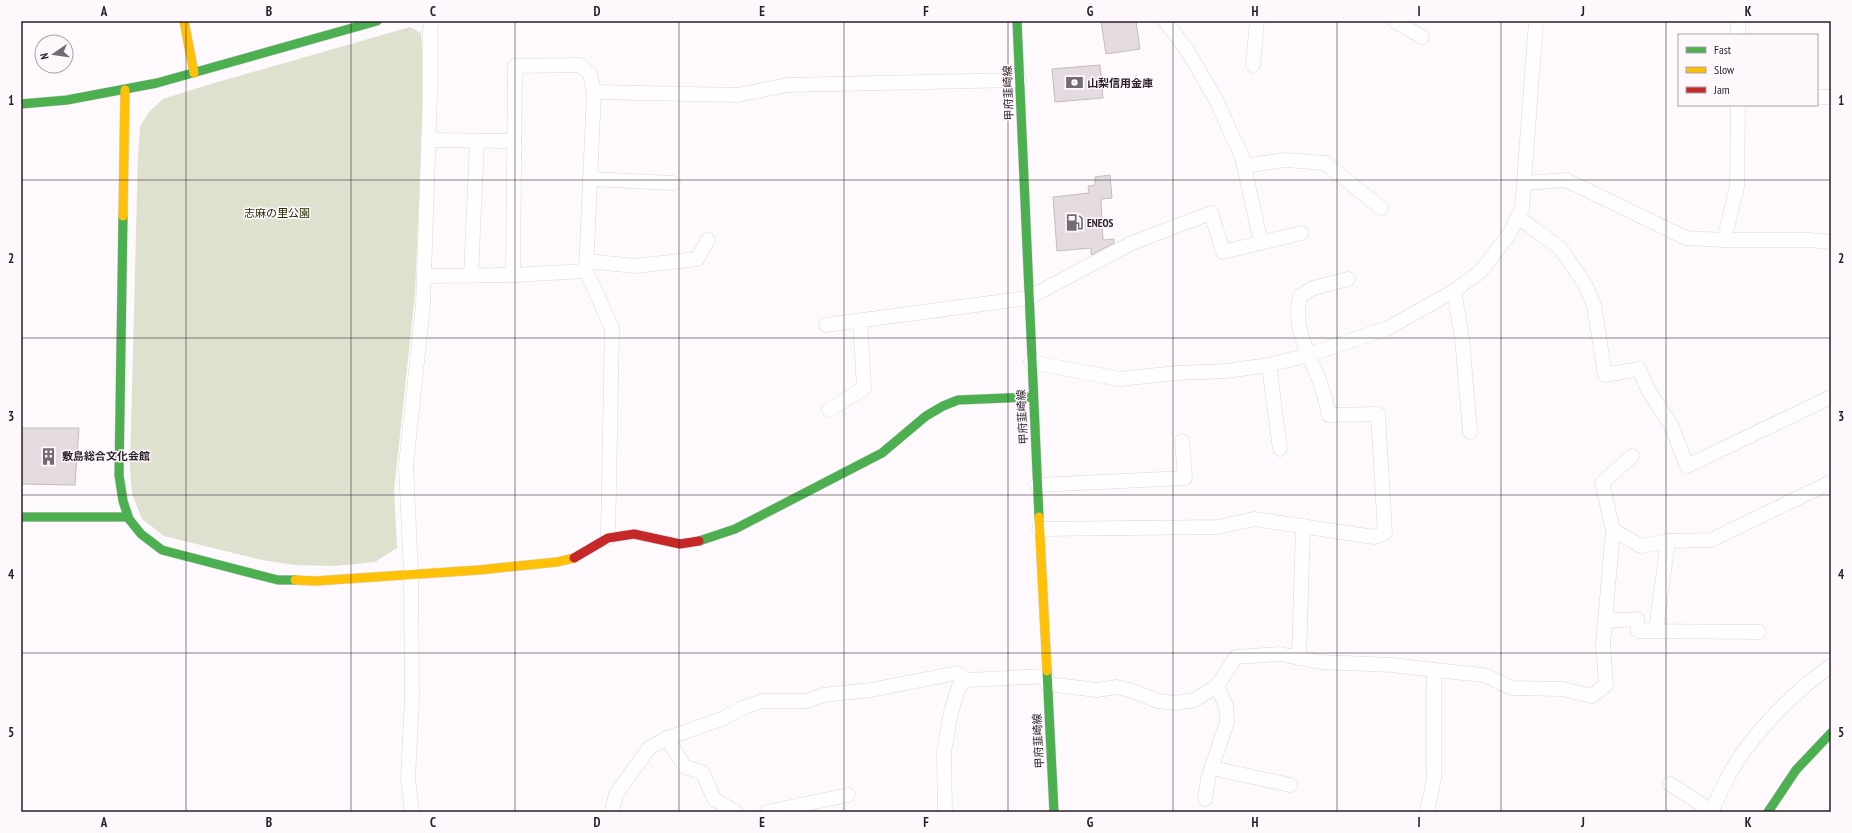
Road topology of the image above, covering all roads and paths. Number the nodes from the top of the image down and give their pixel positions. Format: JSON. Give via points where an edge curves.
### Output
{"nodes":[{"id":1,"x":184,"y":21,"type":"edge"},
{"id":2,"x":377,"y":21,"type":"edge"},
{"id":3,"x":432,"y":21,"type":"edge"},
{"id":4,"x":1017,"y":21,"type":"edge"},
{"id":5,"x":1165,"y":21,"type":"edge"},
{"id":6,"x":1257,"y":21,"type":"edge"},
{"id":7,"x":1395,"y":21,"type":"edge"},
{"id":8,"x":1536,"y":21,"type":"edge"},
{"id":9,"x":1738,"y":21,"type":"edge"},
{"id":10,"x":1738,"y":34,"type":"edge"},
{"id":11,"x":1422,"y":37,"type":"dead end"},
{"id":12,"x":1252,"y":65,"type":"dead end"},
{"id":13,"x":194,"y":73,"type":"junction"},
{"id":14,"x":1020,"y":80,"type":"junction"},
{"id":15,"x":126,"y":90,"type":"junction"},
{"id":16,"x":594,"y":92,"type":"junction"},
{"id":17,"x":1818,"y":97,"type":"edge"},
{"id":18,"x":1831,"y":97,"type":"edge"},
{"id":19,"x":21,"y":104,"type":"edge"},
{"id":20,"x":1738,"y":106,"type":"edge"},
{"id":21,"x":428,"y":140,"type":"junction"},
{"id":22,"x":477,"y":141,"type":"junction"},
{"id":23,"x":514,"y":141,"type":"junction"},
{"id":24,"x":1244,"y":166,"type":"junction"},
{"id":25,"x":590,"y":179,"type":"junction"},
{"id":26,"x":673,"y":183,"type":"dead end"},
{"id":27,"x":1525,"y":183,"type":"junction"},
{"id":28,"x":1381,"y":208,"type":"dead end"},
{"id":29,"x":1518,"y":217,"type":"junction"},
{"id":30,"x":1301,"y":233,"type":"dead end"},
{"id":31,"x":708,"y":240,"type":"dead end"},
{"id":32,"x":1724,"y":240,"type":"junction"},
{"id":33,"x":1831,"y":242,"type":"edge"},
{"id":34,"x":1262,"y":243,"type":"junction"},
{"id":35,"x":587,"y":266,"type":"junction"},
{"id":36,"x":513,"y":275,"type":"junction"},
{"id":37,"x":424,"y":276,"type":"junction"},
{"id":38,"x":471,"y":276,"type":"junction"},
{"id":39,"x":1348,"y":279,"type":"dead end"},
{"id":40,"x":1454,"y":291,"type":"junction"},
{"id":41,"x":1028,"y":298,"type":"junction"},
{"id":42,"x":860,"y":320,"type":"junction"},
{"id":43,"x":826,"y":325,"type":"dead end"},
{"id":44,"x":1308,"y":355,"type":"junction"},
{"id":45,"x":1031,"y":362,"type":"junction"},
{"id":46,"x":1269,"y":365,"type":"junction"},
{"id":47,"x":1033,"y":397,"type":"junction"},
{"id":48,"x":1831,"y":397,"type":"edge"},
{"id":49,"x":829,"y":410,"type":"dead end"},
{"id":50,"x":1470,"y":432,"type":"dead end"},
{"id":51,"x":1182,"y":441,"type":"dead end"},
{"id":52,"x":1280,"y":449,"type":"dead end"},
{"id":53,"x":1632,"y":456,"type":"dead end"},
{"id":54,"x":1037,"y":485,"type":"junction"},
{"id":55,"x":1829,"y":488,"type":"edge"},
{"id":56,"x":21,"y":517,"type":"edge"},
{"id":57,"x":127,"y":517,"type":"junction"},
{"id":58,"x":1303,"y":526,"type":"junction"},
{"id":59,"x":1039,"y":529,"type":"junction"},
{"id":60,"x":1613,"y":530,"type":"junction"},
{"id":61,"x":608,"y":538,"type":"junction"},
{"id":62,"x":1668,"y":541,"type":"junction"},
{"id":63,"x":411,"y":574,"type":"junction"},
{"id":64,"x":1605,"y":621,"type":"junction"},
{"id":65,"x":1656,"y":630,"type":"junction"},
{"id":66,"x":1759,"y":632,"type":"dead end"},
{"id":67,"x":1299,"y":658,"type":"junction"},
{"id":68,"x":1831,"y":666,"type":"edge"},
{"id":69,"x":1434,"y":670,"type":"junction"},
{"id":70,"x":968,"y":680,"type":"junction"},
{"id":71,"x":1047,"y":680,"type":"junction"},
{"id":72,"x":1217,"y":686,"type":"junction"},
{"id":73,"x":1831,"y":733,"type":"edge"},
{"id":74,"x":667,"y":738,"type":"junction"},
{"id":75,"x":1212,"y":768,"type":"junction"},
{"id":76,"x":1670,"y":784,"type":"dead end"},
{"id":77,"x":1290,"y":785,"type":"dead end"},
{"id":78,"x":848,"y":795,"type":"dead end"},
{"id":79,"x":1205,"y":799,"type":"dead end"},
{"id":80,"x":412,"y":812,"type":"edge"},
{"id":81,"x":612,"y":812,"type":"edge"},
{"id":82,"x":736,"y":812,"type":"edge"},
{"id":83,"x":767,"y":812,"type":"edge"},
{"id":84,"x":945,"y":812,"type":"edge"},
{"id":85,"x":1054,"y":812,"type":"edge"},
{"id":86,"x":1427,"y":812,"type":"edge"},
{"id":87,"x":1712,"y":812,"type":"edge"},
{"id":88,"x":1768,"y":812,"type":"edge"}],
"edges":[{"from":1,"to":13,"type":"street"},
{"from":2,"to":13,"type":"street"},
{"from":3,"to":21,"type":"street"},
{"from":4,"to":14,"type":"street","name":"甲府韮崎線"},
{"from":5,"to":24,"type":"street","via":[[1187,50],[1215,98]]},
{"from":6,"to":12,"type":"street"},
{"from":7,"to":11,"type":"street"},
{"from":8,"to":27,"type":"street"},
{"from":9,"to":10,"type":"street"},
{"from":13,"to":15,"type":"street"},
{"from":14,"to":16,"type":"street","via":[[787,85],[738,95]]},
{"from":14,"to":41,"type":"street","name":"甲府韮崎線"},
{"from":15,"to":19,"type":"street","via":[[57,102]]},
{"from":15,"to":57,"type":"street","via":[[119,475]]},
{"from":16,"to":23,"type":"street","via":[[590,74],[580,65],[515,66]]},
{"from":16,"to":25,"type":"street"},
{"from":17,"to":18,"type":"street"},
{"from":20,"to":32,"type":"street","via":[[1737,187]]},
{"from":21,"to":22,"type":"street"},
{"from":21,"to":37,"type":"street"},
{"from":22,"to":23,"type":"street"},
{"from":22,"to":38,"type":"street"},
{"from":23,"to":36,"type":"street"},
{"from":24,"to":28,"type":"street","via":[[1286,160],[1325,163]]},
{"from":24,"to":34,"type":"street"},
{"from":25,"to":26,"type":"street"},
{"from":25,"to":35,"type":"street"},
{"from":27,"to":29,"type":"street","via":[[1522,209]]},
{"from":27,"to":32,"type":"street","via":[[1566,180],[1686,238]]},
{"from":29,"to":40,"type":"street","via":[[1510,233],[1481,271]]},
{"from":29,"to":48,"type":"street","via":[[1560,248],[1585,284],[1594,305],[1605,375],[1639,369],[1648,390],[1671,425],[1687,466]]},
{"from":30,"to":34,"type":"street"},
{"from":31,"to":35,"type":"street","via":[[697,259],[635,266]]},
{"from":32,"to":33,"type":"street"},
{"from":34,"to":41,"type":"street","via":[[1223,252],[1211,213],[1132,243]]},
{"from":35,"to":36,"type":"street"},
{"from":35,"to":61,"type":"street","via":[[612,328]]},
{"from":36,"to":38,"type":"street"},
{"from":37,"to":38,"type":"street"},
{"from":37,"to":63,"type":"street","via":[[406,465]]},
{"from":39,"to":44,"type":"street","via":[[1313,288],[1300,296],[1297,307],[1298,330]]},
{"from":40,"to":44,"type":"street","via":[[1388,328]]},
{"from":40,"to":50,"type":"street","via":[[1462,338]]},
{"from":41,"to":42,"type":"street"},
{"from":41,"to":45,"type":"street","name":"甲府韮崎線"},
{"from":42,"to":43,"type":"street"},
{"from":42,"to":49,"type":"street","via":[[864,388]]},
{"from":44,"to":46,"type":"street"},
{"from":44,"to":58,"type":"street","via":[[1321,384],[1329,415],[1378,414],[1385,533],[1374,537]]},
{"from":45,"to":46,"type":"street","via":[[1120,379]]},
{"from":45,"to":47,"type":"street","name":"甲府韮崎線"},
{"from":46,"to":52,"type":"street"},
{"from":47,"to":54,"type":"street","name":"甲府韮崎線"},
{"from":47,"to":61,"type":"street","via":[[958,400],[943,406],[926,416],[882,453],[735,529],[701,542],[680,544],[634,534]]},
{"from":51,"to":54,"type":"street","via":[[1186,478]]},
{"from":53,"to":60,"type":"street","via":[[1602,483]]},
{"from":54,"to":59,"type":"street","name":"甲府韮崎線"},
{"from":55,"to":62,"type":"street","via":[[1711,540]]},
{"from":56,"to":57,"type":"street"},
{"from":57,"to":63,"type":"street","via":[[145,539],[162,550],[278,580],[315,581]]},
{"from":58,"to":59,"type":"street","via":[[1254,519],[1218,527]]},
{"from":58,"to":67,"type":"street"},
{"from":59,"to":71,"type":"street","name":"甲府韮崎線"},
{"from":60,"to":62,"type":"street","via":[[1641,546]]},
{"from":60,"to":64,"type":"street"},
{"from":61,"to":63,"type":"street","via":[[574,558],[556,562]]},
{"from":62,"to":65,"type":"street"},
{"from":63,"to":80,"type":"street","via":[[412,698],[408,779]]},
{"from":64,"to":65,"type":"street","via":[[1637,619],[1638,631]]},
{"from":64,"to":69,"type":"street","via":[[1603,644],[1606,685],[1592,696],[1564,689],[1512,688],[1484,675]]},
{"from":65,"to":66,"type":"street"},
{"from":67,"to":69,"type":"street","via":[[1320,662],[1393,665]]},
{"from":67,"to":72,"type":"street","via":[[1280,654],[1236,657]]},
{"from":68,"to":87,"type":"street","via":[[1812,680],[1756,738],[1730,774]]},
{"from":69,"to":86,"type":"street","via":[[1434,779]]},
{"from":70,"to":71,"type":"street"},
{"from":70,"to":74,"type":"street","via":[[957,673],[871,690],[823,695],[807,701],[762,701],[742,708],[722,720]]},
{"from":70,"to":84,"type":"street","via":[[959,686],[951,712],[944,752]]},
{"from":71,"to":72,"type":"street","via":[[1097,690],[1116,687],[1158,701],[1175,703],[1194,700]]},
{"from":71,"to":85,"type":"street","name":"甲府韮崎線"},
{"from":72,"to":75,"type":"street","via":[[1226,706],[1227,722]]},
{"from":73,"to":88,"type":"street","via":[[1810,752],[1785,784]]},
{"from":74,"to":81,"type":"street","via":[[649,748],[616,794]]},
{"from":74,"to":82,"type":"street","via":[[685,767],[702,772],[715,800]]},
{"from":75,"to":77,"type":"street"},
{"from":75,"to":79,"type":"street"},
{"from":76,"to":87,"type":"street"},
{"from":78,"to":83,"type":"street"}]}
